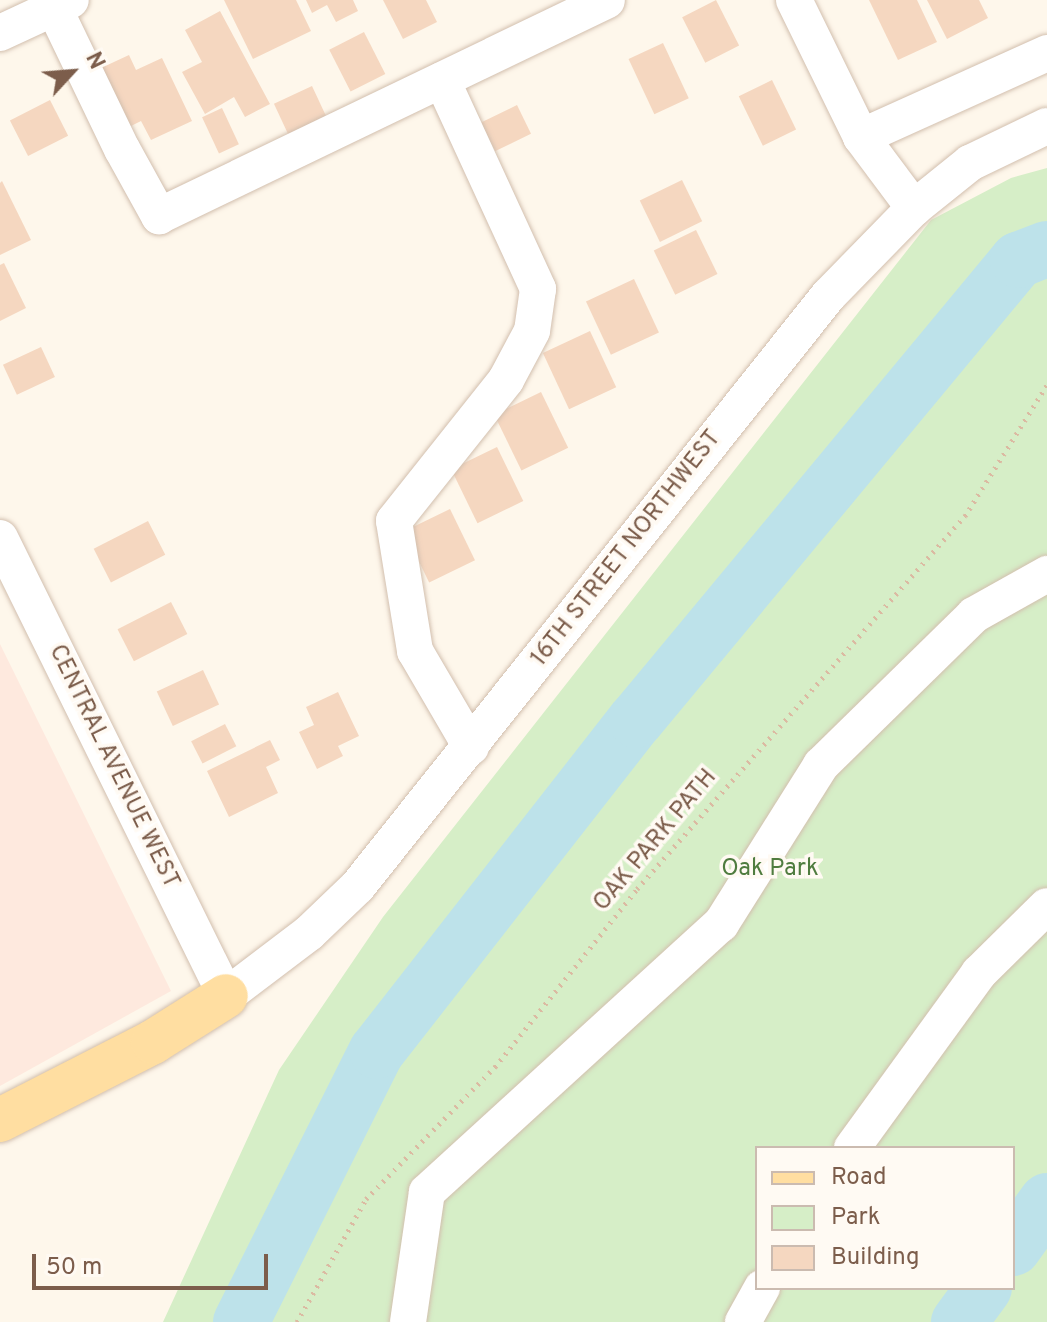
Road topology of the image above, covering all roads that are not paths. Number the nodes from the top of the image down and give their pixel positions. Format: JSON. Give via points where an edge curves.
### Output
{"nodes":[{"id":1,"x":607,"y":0,"type":"edge"},
{"id":2,"x":794,"y":0,"type":"edge"},
{"id":3,"x":63,"y":4,"type":"edge"},
{"id":4,"x":0,"y":33,"type":"edge"},
{"id":5,"x":1047,"y":53,"type":"edge"},
{"id":6,"x":442,"y":80,"type":"junction"},
{"id":7,"x":1047,"y":126,"type":"edge"},
{"id":8,"x":861,"y":137,"type":"junction"},
{"id":9,"x":914,"y":208,"type":"junction"},
{"id":10,"x":0,"y":538,"type":"edge"},
{"id":11,"x":1047,"y":574,"type":"edge"},
{"id":12,"x":471,"y":747,"type":"junction"},
{"id":13,"x":1047,"y":906,"type":"edge"},
{"id":14,"x":226,"y":996,"type":"junction"},
{"id":15,"x":0,"y":1120,"type":"edge"},
{"id":16,"x":853,"y":1146,"type":"edge"},
{"id":17,"x":761,"y":1290,"type":"edge"},
{"id":18,"x":408,"y":1322,"type":"edge"},
{"id":19,"x":743,"y":1322,"type":"edge"}],
"edges":[{"from":1,"to":6,"type":"street"},
{"from":2,"to":8,"type":"street"},
{"from":3,"to":4,"type":"street"},
{"from":3,"to":6,"type":"street","via":[[122,149],[159,216]]},
{"from":5,"to":8,"type":"street"},
{"from":6,"to":12,"type":"street","via":[[538,289],[532,331],[506,380],[394,521],[415,651]]},
{"from":7,"to":9,"type":"street","name":"16TH STREET NORTHWEST","via":[[970,163]]},
{"from":8,"to":9,"type":"street"},
{"from":9,"to":12,"type":"street","name":"16TH STREET NORTHWEST","via":[[828,296]]},
{"from":10,"to":14,"type":"street","name":"CENTRAL AVENUE WEST"},
{"from":11,"to":18,"type":"street","via":[[974,615],[821,765],[721,924],[427,1192]]},
{"from":12,"to":14,"type":"street","name":"16TH STREET NORTHWEST","via":[[358,886],[309,933]]},
{"from":13,"to":16,"type":"street","via":[[979,973]]},
{"from":14,"to":15,"type":"main road","via":[[153,1042]]},
{"from":17,"to":19,"type":"street"}]}
